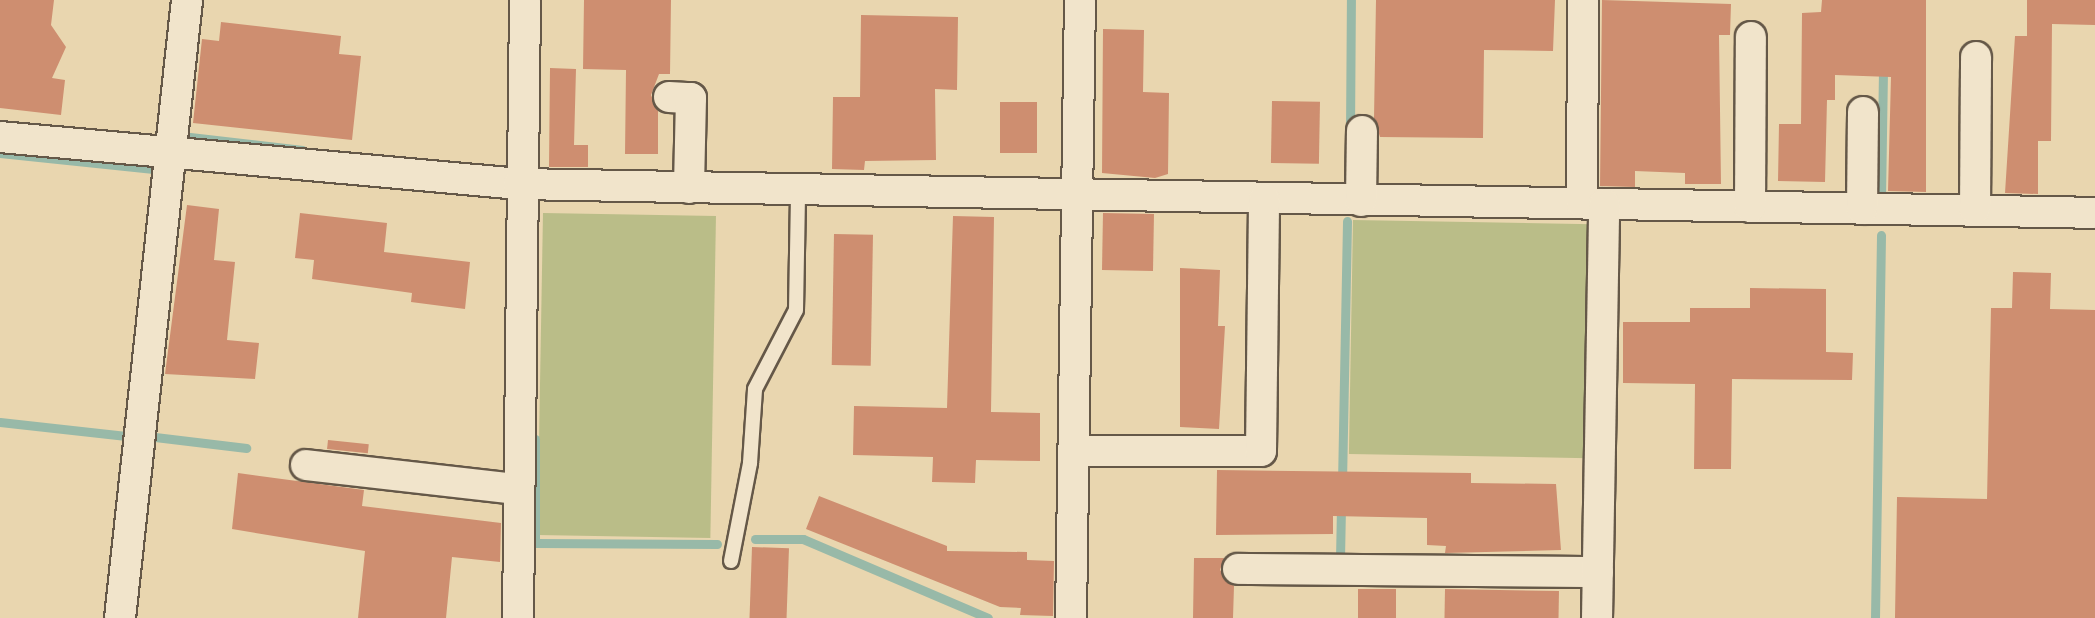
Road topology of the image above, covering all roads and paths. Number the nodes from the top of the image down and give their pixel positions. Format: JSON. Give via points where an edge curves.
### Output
{"nodes":[{"id":1,"x":187,"y":0,"type":"edge"},
{"id":2,"x":525,"y":0,"type":"edge"},
{"id":3,"x":1080,"y":0,"type":"edge"},
{"id":4,"x":1583,"y":0,"type":"edge"},
{"id":5,"x":1751,"y":37,"type":"dead end"},
{"id":6,"x":1976,"y":57,"type":"dead end"},
{"id":7,"x":669,"y":97,"type":"dead end"},
{"id":8,"x":1863,"y":112,"type":"dead end"},
{"id":9,"x":1362,"y":131,"type":"dead end"},
{"id":10,"x":0,"y":137,"type":"edge"},
{"id":11,"x":174,"y":155,"type":"junction"},
{"id":12,"x":519,"y":184,"type":"junction"},
{"id":13,"x":689,"y":188,"type":"junction"},
{"id":14,"x":798,"y":190,"type":"junction"},
{"id":15,"x":1078,"y":197,"type":"junction"},
{"id":16,"x":1264,"y":199,"type":"junction"},
{"id":17,"x":1361,"y":201,"type":"junction"},
{"id":18,"x":1593,"y":204,"type":"junction"},
{"id":19,"x":1750,"y":207,"type":"junction"},
{"id":20,"x":1862,"y":209,"type":"junction"},
{"id":21,"x":1975,"y":209,"type":"junction"},
{"id":22,"x":2095,"y":213,"type":"edge"},
{"id":23,"x":1074,"y":451,"type":"junction"},
{"id":24,"x":306,"y":465,"type":"dead end"},
{"id":25,"x":518,"y":489,"type":"junction"},
{"id":26,"x":731,"y":561,"type":"dead end"},
{"id":27,"x":1238,"y":569,"type":"dead end"},
{"id":28,"x":1598,"y":572,"type":"junction"},
{"id":29,"x":120,"y":618,"type":"edge"},
{"id":30,"x":518,"y":618,"type":"edge"},
{"id":31,"x":1071,"y":618,"type":"edge"},
{"id":32,"x":1597,"y":618,"type":"edge"}],
"edges":[{"from":1,"to":11,"type":"street"},
{"from":2,"to":12,"type":"street"},
{"from":3,"to":15,"type":"street"},
{"from":4,"to":18,"type":"street"},
{"from":5,"to":19,"type":"street"},
{"from":6,"to":21,"type":"street"},
{"from":7,"to":13,"type":"street","via":[[691,98]]},
{"from":8,"to":20,"type":"street"},
{"from":9,"to":17,"type":"street"},
{"from":10,"to":11,"type":"street"},
{"from":11,"to":12,"type":"street"},
{"from":11,"to":29,"type":"street"},
{"from":12,"to":13,"type":"street"},
{"from":12,"to":25,"type":"street"},
{"from":13,"to":14,"type":"street"},
{"from":14,"to":15,"type":"street"},
{"from":14,"to":26,"type":"lane","via":[[796,310],[755,389],[750,463]]},
{"from":15,"to":16,"type":"street"},
{"from":15,"to":23,"type":"street"},
{"from":16,"to":17,"type":"street"},
{"from":16,"to":23,"type":"street","via":[[1261,451]]},
{"from":17,"to":18,"type":"street"},
{"from":18,"to":19,"type":"street"},
{"from":18,"to":28,"type":"street"},
{"from":19,"to":20,"type":"street"},
{"from":20,"to":21,"type":"street"},
{"from":21,"to":22,"type":"street"},
{"from":23,"to":31,"type":"street"},
{"from":24,"to":25,"type":"street"},
{"from":25,"to":30,"type":"street"},
{"from":27,"to":28,"type":"street"},
{"from":28,"to":32,"type":"street"}]}
